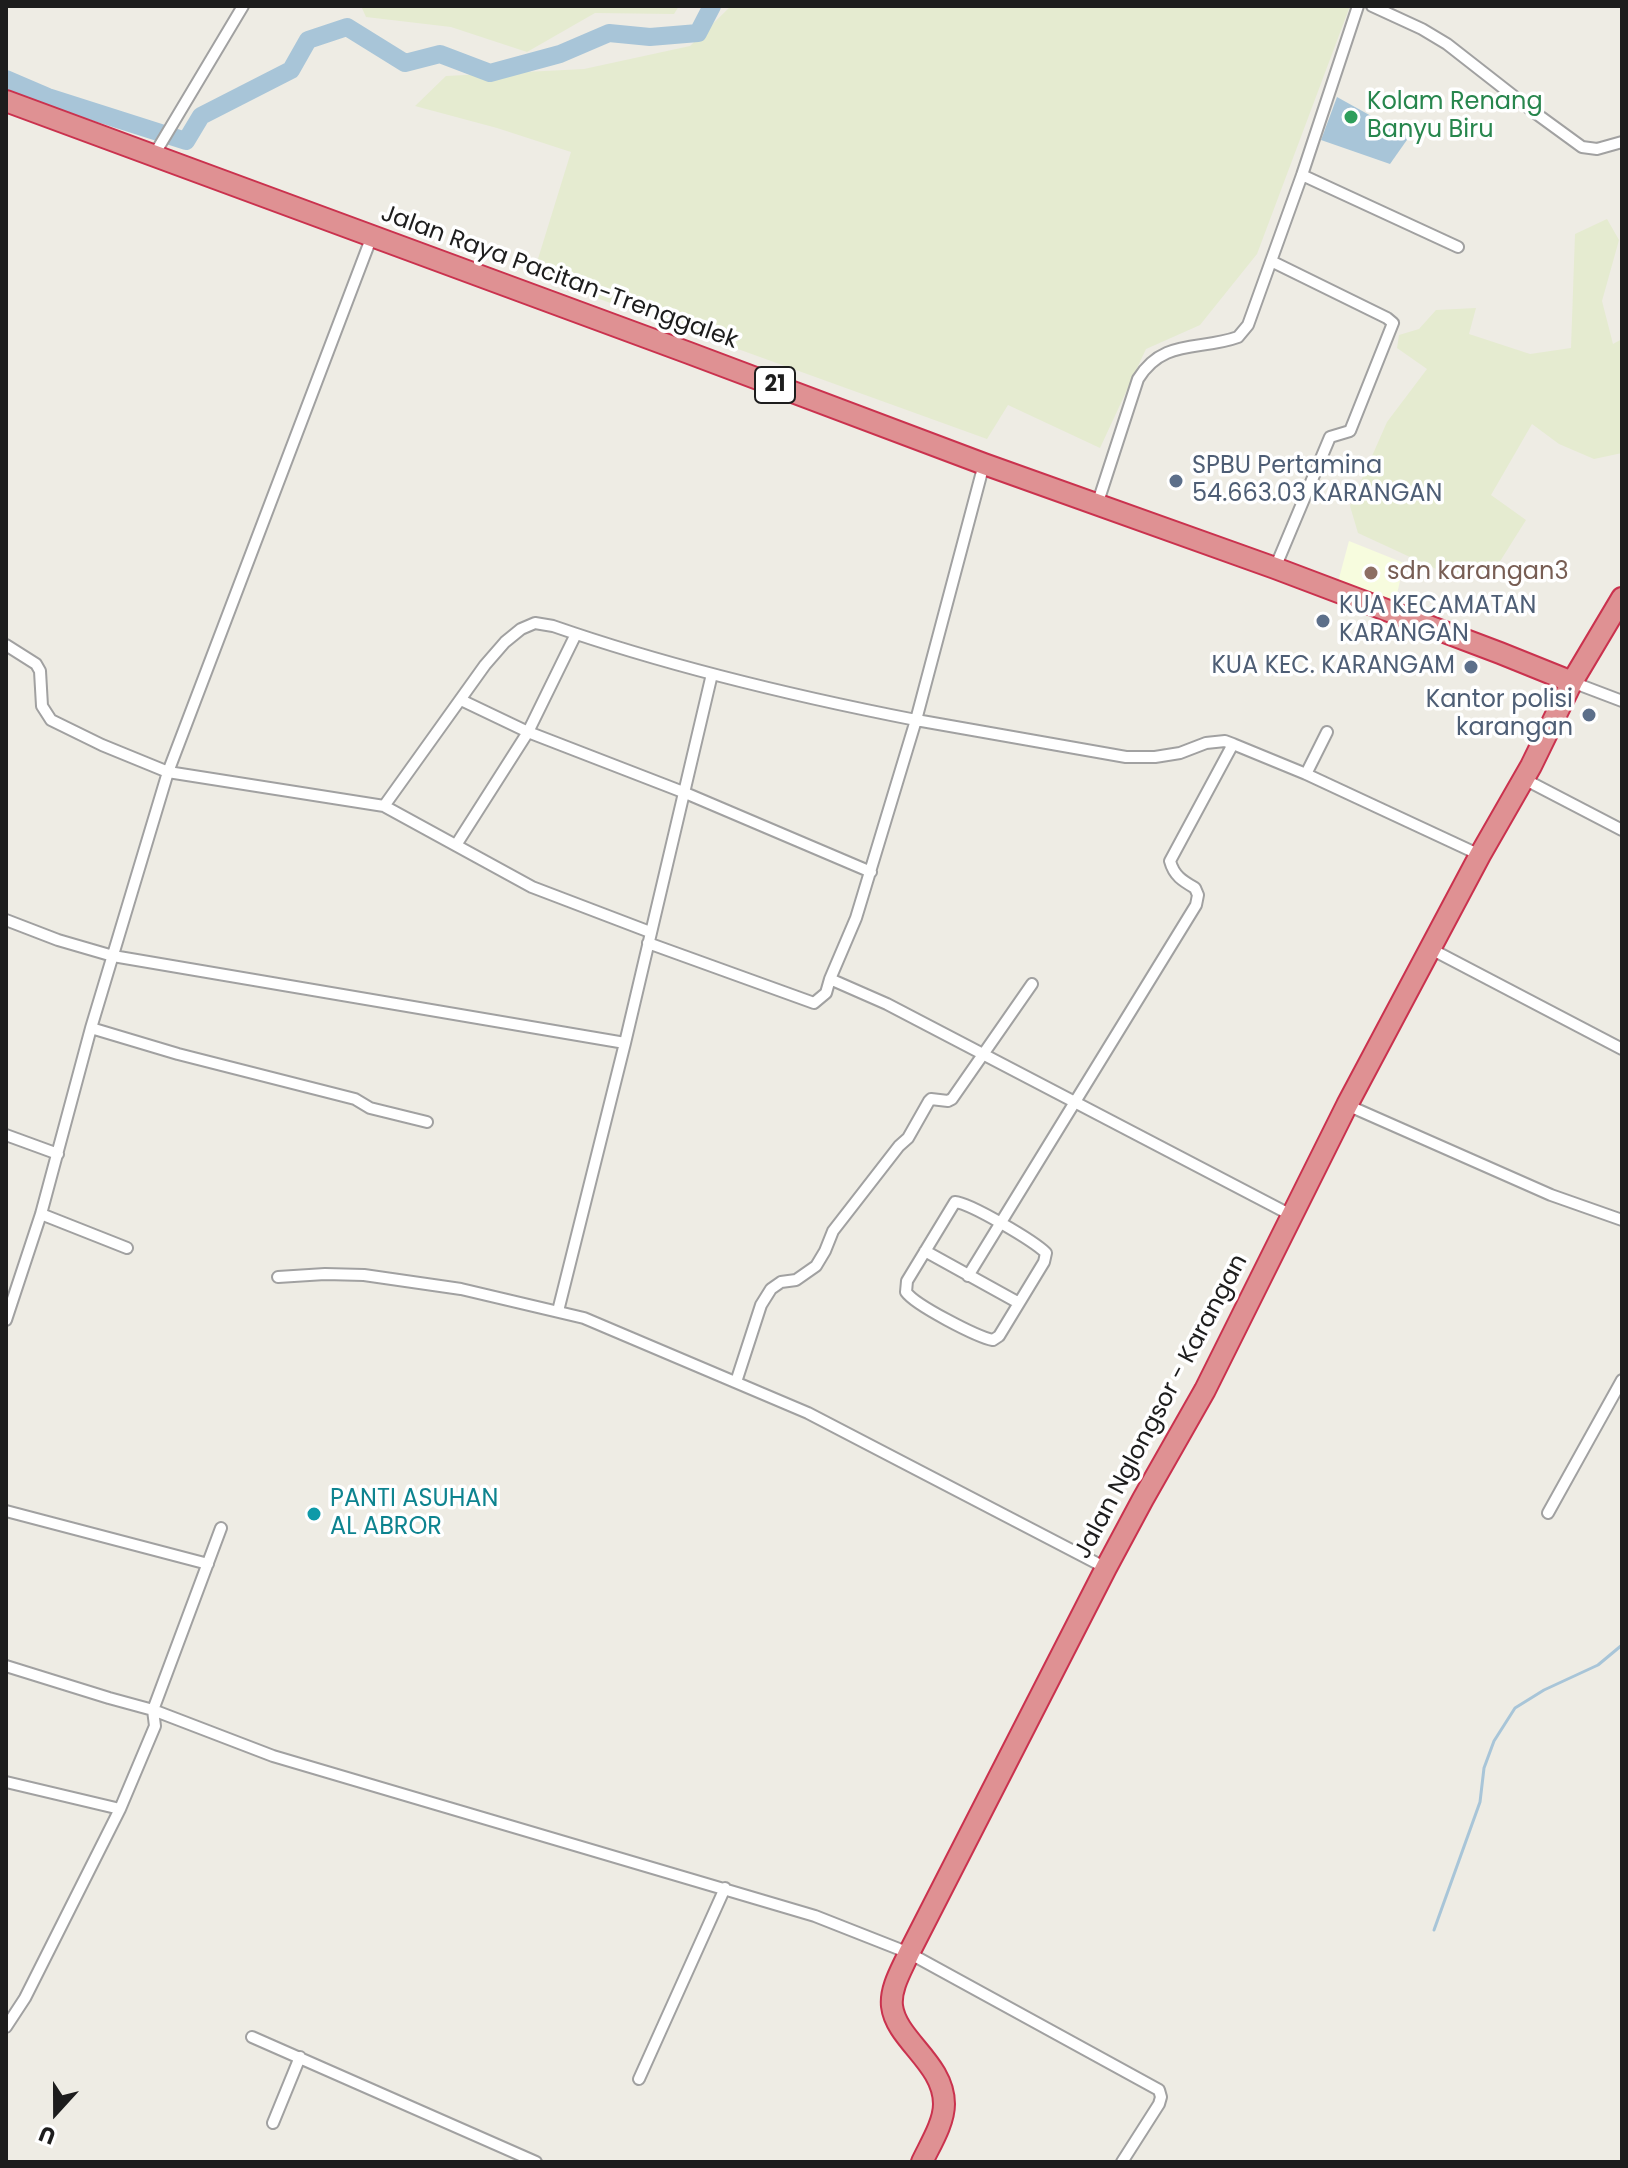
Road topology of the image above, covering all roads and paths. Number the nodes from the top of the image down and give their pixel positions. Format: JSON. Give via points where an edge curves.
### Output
{"nodes":[{"id":1,"x":243,"y":6,"type":"edge"},
{"id":2,"x":1358,"y":6,"type":"edge"},
{"id":3,"x":1372,"y":6,"type":"edge"},
{"id":4,"x":6,"y":101,"type":"edge"},
{"id":5,"x":1622,"y":142,"type":"edge"},
{"id":6,"x":158,"y":148,"type":"junction"},
{"id":7,"x":1302,"y":175,"type":"junction"},
{"id":8,"x":372,"y":236,"type":"junction"},
{"id":9,"x":1458,"y":247,"type":"dead end"},
{"id":10,"x":1271,"y":261,"type":"junction"},
{"id":11,"x":984,"y":464,"type":"junction"},
{"id":12,"x":1097,"y":505,"type":"junction"},
{"id":13,"x":1275,"y":568,"type":"junction"},
{"id":14,"x":1622,"y":598,"type":"edge"},
{"id":15,"x":576,"y":634,"type":"junction"},
{"id":16,"x":6,"y":645,"type":"edge"},
{"id":17,"x":712,"y":674,"type":"junction"},
{"id":18,"x":1572,"y":682,"type":"junction"},
{"id":19,"x":461,"y":700,"type":"junction"},
{"id":20,"x":1622,"y":701,"type":"edge"},
{"id":21,"x":916,"y":720,"type":"junction"},
{"id":22,"x":528,"y":732,"type":"junction"},
{"id":23,"x":1327,"y":732,"type":"dead end"},
{"id":24,"x":1233,"y":744,"type":"junction"},
{"id":25,"x":168,"y":772,"type":"junction"},
{"id":26,"x":1306,"y":774,"type":"junction"},
{"id":27,"x":1524,"y":779,"type":"junction"},
{"id":28,"x":683,"y":792,"type":"junction"},
{"id":29,"x":384,"y":806,"type":"junction"},
{"id":30,"x":1622,"y":830,"type":"edge"},
{"id":31,"x":456,"y":845,"type":"junction"},
{"id":32,"x":1480,"y":855,"type":"junction"},
{"id":33,"x":871,"y":872,"type":"junction"},
{"id":34,"x":6,"y":920,"type":"edge"},
{"id":35,"x":649,"y":938,"type":"junction"},
{"id":36,"x":1431,"y":949,"type":"junction"},
{"id":37,"x":113,"y":956,"type":"junction"},
{"id":38,"x":830,"y":979,"type":"junction"},
{"id":39,"x":1032,"y":984,"type":"dead end"},
{"id":40,"x":91,"y":1028,"type":"junction"},
{"id":41,"x":625,"y":1043,"type":"junction"},
{"id":42,"x":1622,"y":1049,"type":"edge"},
{"id":43,"x":981,"y":1054,"type":"junction"},
{"id":44,"x":1075,"y":1104,"type":"junction"},
{"id":45,"x":1347,"y":1105,"type":"junction"},
{"id":46,"x":427,"y":1122,"type":"dead end"},
{"id":47,"x":6,"y":1135,"type":"edge"},
{"id":48,"x":58,"y":1154,"type":"junction"},
{"id":49,"x":41,"y":1214,"type":"junction"},
{"id":50,"x":1291,"y":1215,"type":"junction"},
{"id":51,"x":1622,"y":1220,"type":"edge"},
{"id":52,"x":1000,"y":1223,"type":"junction"},
{"id":53,"x":127,"y":1248,"type":"dead end"},
{"id":54,"x":925,"y":1251,"type":"junction"},
{"id":55,"x":968,"y":1276,"type":"junction"},
{"id":56,"x":278,"y":1277,"type":"dead end"},
{"id":57,"x":1019,"y":1303,"type":"junction"},
{"id":58,"x":558,"y":1311,"type":"junction"},
{"id":59,"x":6,"y":1320,"type":"edge"},
{"id":60,"x":1622,"y":1380,"type":"edge"},
{"id":61,"x":736,"y":1382,"type":"junction"},
{"id":62,"x":6,"y":1511,"type":"edge"},
{"id":63,"x":1548,"y":1513,"type":"dead end"},
{"id":64,"x":221,"y":1528,"type":"dead end"},
{"id":65,"x":208,"y":1564,"type":"junction"},
{"id":66,"x":1106,"y":1568,"type":"junction"},
{"id":67,"x":6,"y":1666,"type":"edge"},
{"id":68,"x":153,"y":1710,"type":"junction"},
{"id":69,"x":6,"y":1782,"type":"edge"},
{"id":70,"x":120,"y":1809,"type":"junction"},
{"id":71,"x":725,"y":1888,"type":"junction"},
{"id":72,"x":909,"y":1953,"type":"junction"},
{"id":73,"x":6,"y":2027,"type":"edge"},
{"id":74,"x":252,"y":2037,"type":"dead end"},
{"id":75,"x":300,"y":2057,"type":"junction"},
{"id":76,"x":639,"y":2079,"type":"dead end"},
{"id":77,"x":273,"y":2123,"type":"dead end"},
{"id":78,"x":536,"y":2162,"type":"edge"},
{"id":79,"x":922,"y":2162,"type":"edge"},
{"id":80,"x":1122,"y":2162,"type":"edge"}],
"edges":[{"from":1,"to":6,"type":"street"},
{"from":2,"to":7,"type":"street"},
{"from":3,"to":5,"type":"street","via":[[1447,44],[1582,147]]},
{"from":4,"to":6,"type":"highway","name":"Jalan Raya Pacitan-Trenggalek","number":"21"},
{"from":6,"to":8,"type":"highway","name":"Jalan Raya Pacitan-Trenggalek","number":"21"},
{"from":7,"to":9,"type":"street"},
{"from":7,"to":10,"type":"street"},
{"from":8,"to":11,"type":"highway","name":"Jalan Raya Pacitan-Trenggalek","number":"21"},
{"from":8,"to":25,"type":"street"},
{"from":10,"to":12,"type":"street","via":[[1248,325],[1238,337],[1184,347],[1145,367]]},
{"from":10,"to":13,"type":"street","via":[[1393,323],[1350,431],[1330,437]]},
{"from":11,"to":12,"type":"highway","name":"Jalan Raya Pacitan-Trenggalek","number":"21"},
{"from":11,"to":21,"type":"street"},
{"from":12,"to":13,"type":"highway","name":"Jalan Raya Pacitan-Trenggalek","number":"21"},
{"from":13,"to":18,"type":"highway","name":"Jalan Raya Pacitan-Trenggalek","number":"21"},
{"from":14,"to":18,"type":"highway","name":"Jalan Nglongsor - Karangan"},
{"from":15,"to":17,"type":"street"},
{"from":15,"to":19,"type":"street","via":[[535,623],[521,629],[485,665]]},
{"from":15,"to":22,"type":"street"},
{"from":16,"to":25,"type":"street","via":[[36,664],[42,706],[51,720]]},
{"from":17,"to":21,"type":"street"},
{"from":17,"to":28,"type":"street"},
{"from":18,"to":20,"type":"street"},
{"from":18,"to":27,"type":"highway","name":"Jalan Nglongsor - Karangan"},
{"from":19,"to":22,"type":"street"},
{"from":19,"to":29,"type":"street"},
{"from":21,"to":24,"type":"street","via":[[1126,757],[1180,753],[1206,743]]},
{"from":21,"to":33,"type":"street"},
{"from":22,"to":28,"type":"street"},
{"from":22,"to":31,"type":"street"},
{"from":23,"to":26,"type":"street"},
{"from":24,"to":26,"type":"street"},
{"from":24,"to":44,"type":"street","via":[[1170,861],[1180,879],[1195,888],[1196,905]]},
{"from":25,"to":29,"type":"street"},
{"from":25,"to":37,"type":"street"},
{"from":26,"to":32,"type":"street"},
{"from":27,"to":30,"type":"street"},
{"from":27,"to":32,"type":"highway","name":"Jalan Nglongsor - Karangan"},
{"from":28,"to":33,"type":"street"},
{"from":28,"to":35,"type":"street"},
{"from":29,"to":31,"type":"street"},
{"from":31,"to":35,"type":"street","via":[[532,887]]},
{"from":32,"to":36,"type":"highway","name":"Jalan Nglongsor - Karangan"},
{"from":33,"to":38,"type":"street"},
{"from":34,"to":37,"type":"street"},
{"from":35,"to":38,"type":"street","via":[[814,1003],[826,993]]},
{"from":35,"to":41,"type":"street"},
{"from":36,"to":42,"type":"street"},
{"from":36,"to":45,"type":"highway","name":"Jalan Nglongsor - Karangan"},
{"from":37,"to":40,"type":"street"},
{"from":37,"to":41,"type":"street"},
{"from":38,"to":43,"type":"street"},
{"from":39,"to":43,"type":"street"},
{"from":40,"to":46,"type":"street"},
{"from":40,"to":48,"type":"street"},
{"from":41,"to":58,"type":"street"},
{"from":43,"to":44,"type":"street"},
{"from":43,"to":61,"type":"street","via":[[952,1099],[929,1101],[908,1138],[833,1231],[816,1266],[771,1289]]},
{"from":44,"to":50,"type":"street"},
{"from":44,"to":52,"type":"street"},
{"from":45,"to":50,"type":"highway","name":"Jalan Nglongsor - Karangan"},
{"from":45,"to":51,"type":"street","via":[[1551,1195]]},
{"from":47,"to":48,"type":"street"},
{"from":48,"to":49,"type":"street"},
{"from":49,"to":53,"type":"street"},
{"from":49,"to":59,"type":"street"},
{"from":50,"to":66,"type":"highway","name":"Jalan Nglongsor - Karangan","via":[[1205,1390]]},
{"from":52,"to":54,"type":"street","via":[[955,1202]]},
{"from":52,"to":55,"type":"street"},
{"from":52,"to":57,"type":"street","via":[[1046,1253]]},
{"from":54,"to":55,"type":"street"},
{"from":54,"to":57,"type":"street","via":[[905,1287],[913,1301],[993,1340]]},
{"from":55,"to":57,"type":"street"},
{"from":56,"to":58,"type":"street","via":[[364,1275]]},
{"from":58,"to":61,"type":"street"},
{"from":60,"to":63,"type":"street"},
{"from":61,"to":66,"type":"street","via":[[808,1413]]},
{"from":62,"to":65,"type":"street"},
{"from":64,"to":65,"type":"street"},
{"from":65,"to":68,"type":"street"},
{"from":66,"to":72,"type":"highway","name":"Jalan Nglongsor - Karangan"},
{"from":67,"to":68,"type":"street"},
{"from":68,"to":70,"type":"street","via":[[155,1726]]},
{"from":68,"to":71,"type":"street","via":[[273,1756]]},
{"from":69,"to":70,"type":"street"},
{"from":70,"to":73,"type":"street"},
{"from":71,"to":72,"type":"street"},
{"from":71,"to":76,"type":"street"},
{"from":72,"to":79,"type":"highway","name":"Jalan Nglongsor - Karangan","via":[[892,2006],[943,2089],[940,2124]]},
{"from":72,"to":80,"type":"street","via":[[1159,2090],[1159,2104]]},
{"from":74,"to":75,"type":"street"},
{"from":75,"to":77,"type":"street"},
{"from":75,"to":78,"type":"street"}]}
